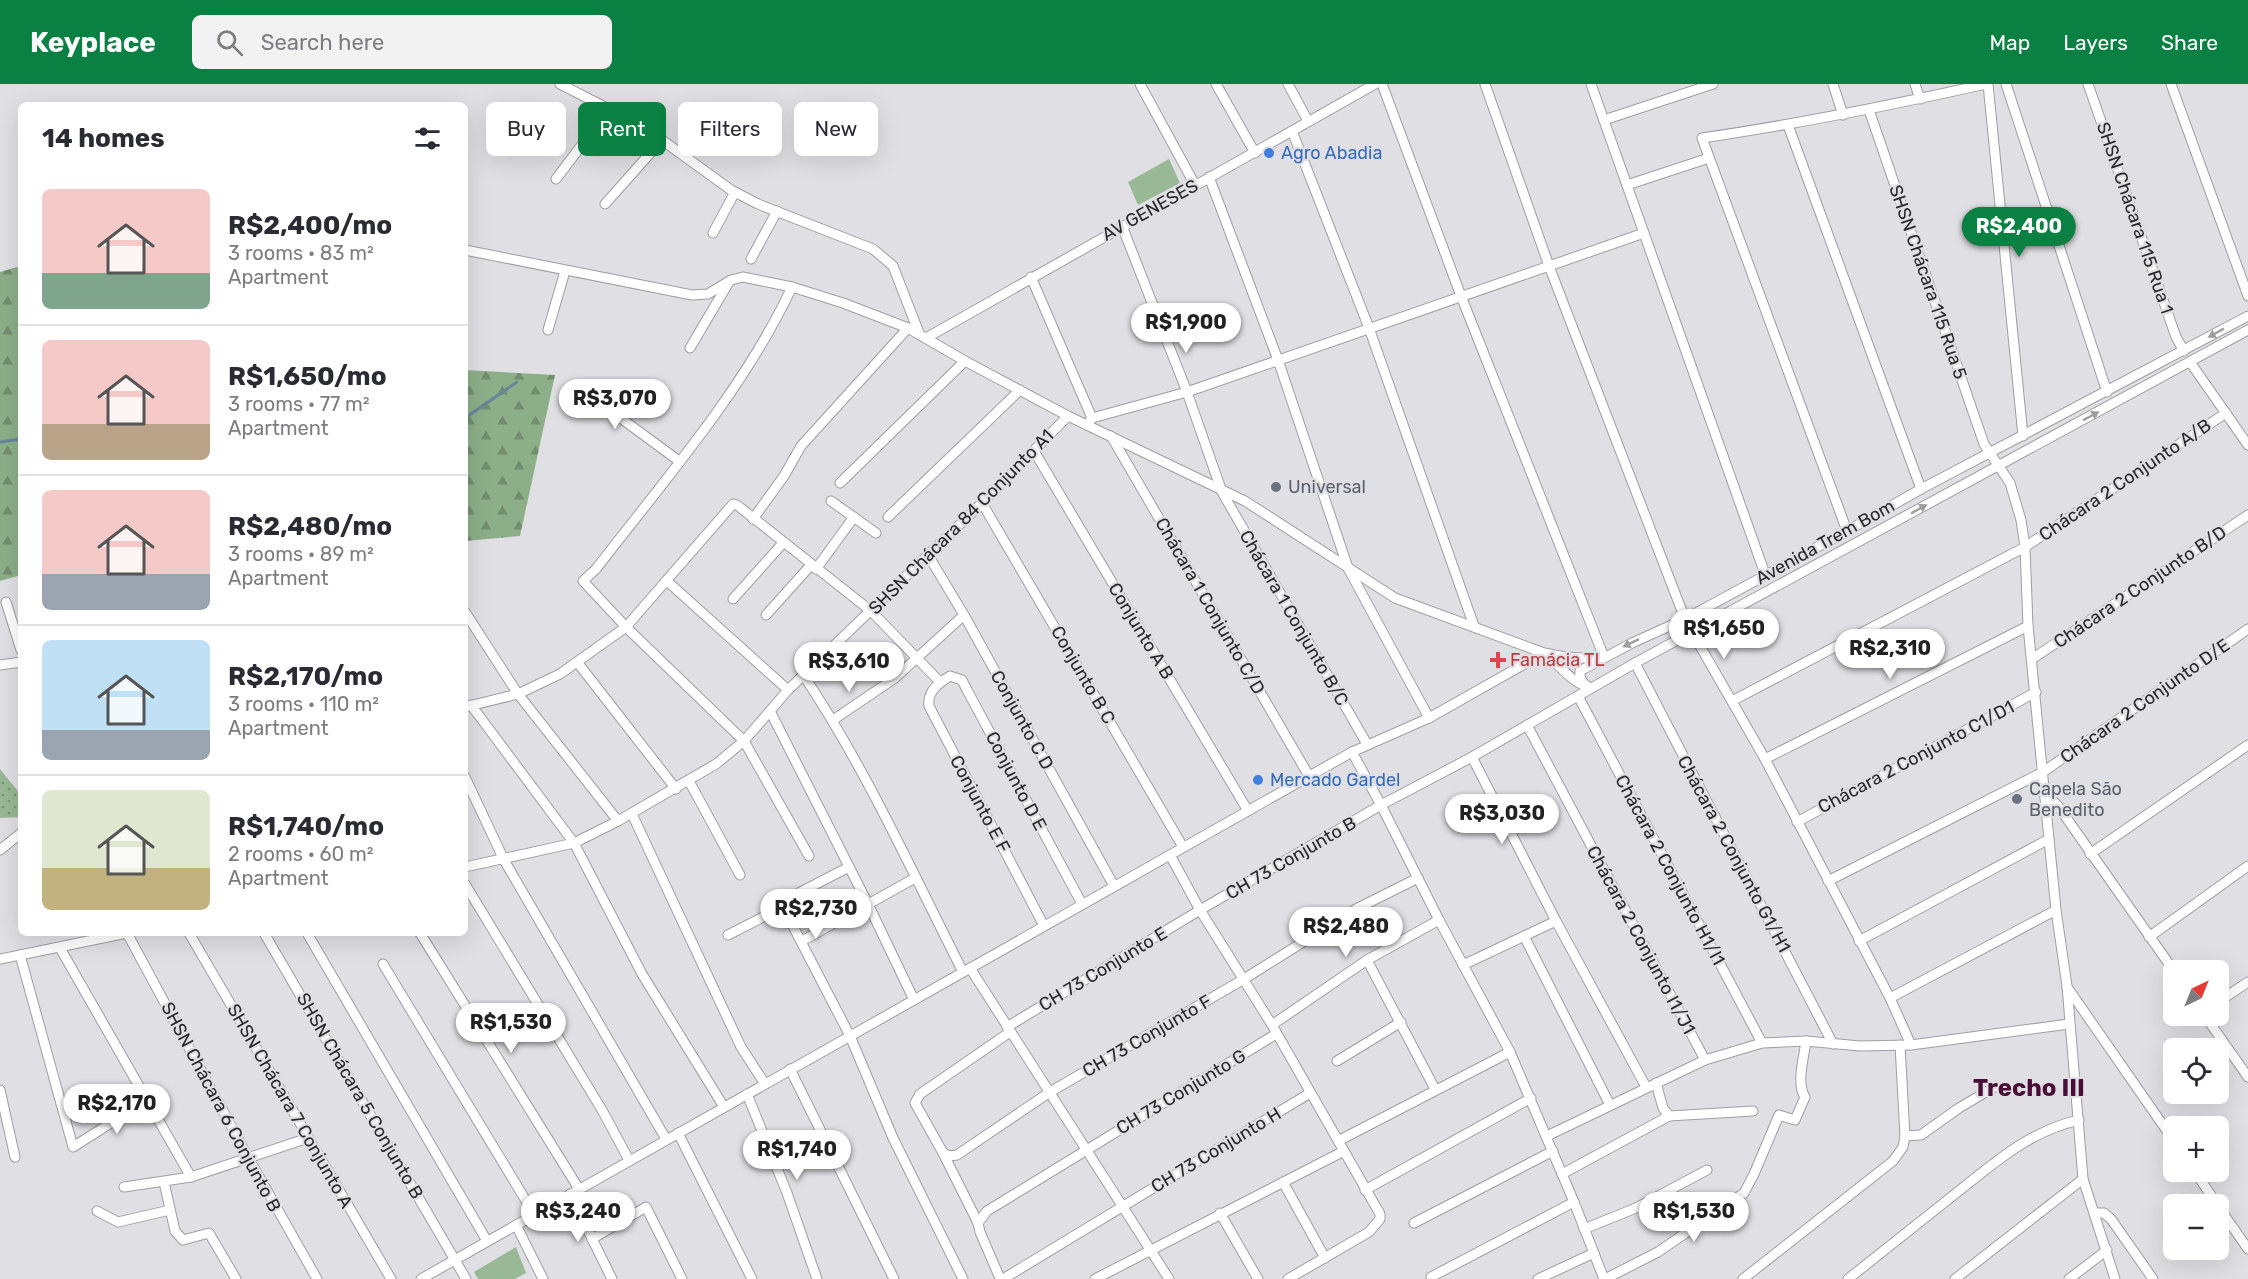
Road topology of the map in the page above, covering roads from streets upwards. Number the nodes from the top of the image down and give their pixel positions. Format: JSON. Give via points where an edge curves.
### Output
{"nodes":[{"id":1,"x":560,"y":84,"type":"edge"},
{"id":2,"x":1140,"y":84,"type":"edge"},
{"id":3,"x":1216,"y":84,"type":"edge"},
{"id":4,"x":1288,"y":84,"type":"edge"},
{"id":5,"x":1352,"y":84,"type":"edge"},
{"id":6,"x":1375,"y":84,"type":"edge"},
{"id":7,"x":1382,"y":84,"type":"edge"},
{"id":8,"x":1485,"y":84,"type":"edge"},
{"id":9,"x":1591,"y":84,"type":"edge"},
{"id":10,"x":1713,"y":84,"type":"edge"},
{"id":11,"x":1833,"y":84,"type":"edge"},
{"id":12,"x":1915,"y":84,"type":"edge"},
{"id":13,"x":1987,"y":84,"type":"edge"},
{"id":14,"x":2006,"y":84,"type":"edge"},
{"id":15,"x":2088,"y":84,"type":"edge"},
{"id":16,"x":2171,"y":84,"type":"edge"},
{"id":17,"x":1357,"y":94,"type":"junction"},
{"id":18,"x":1920,"y":99,"type":"junction"},
{"id":19,"x":595,"y":102,"type":"edge"},
{"id":20,"x":1869,"y":110,"type":"junction"},
{"id":21,"x":1843,"y":115,"type":"junction"},
{"id":22,"x":1604,"y":120,"type":"junction"},
{"id":23,"x":1308,"y":121,"type":"junction"},
{"id":24,"x":1788,"y":125,"type":"junction"},
{"id":25,"x":1292,"y":131,"type":"junction"},
{"id":26,"x":666,"y":143,"type":"edge"},
{"id":27,"x":578,"y":150,"type":"edge"},
{"id":28,"x":1254,"y":153,"type":"junction"},
{"id":29,"x":648,"y":156,"type":"edge"},
{"id":30,"x":1709,"y":158,"type":"junction"},
{"id":31,"x":1209,"y":177,"type":"junction"},
{"id":32,"x":556,"y":179,"type":"dead end"},
{"id":33,"x":1195,"y":185,"type":"junction"},
{"id":34,"x":1627,"y":185,"type":"junction"},
{"id":35,"x":735,"y":192,"type":"junction"},
{"id":36,"x":604,"y":204,"type":"dead end"},
{"id":37,"x":777,"y":211,"type":"junction"},
{"id":38,"x":1122,"y":226,"type":"junction"},
{"id":39,"x":713,"y":233,"type":"dead end"},
{"id":40,"x":1644,"y":233,"type":"junction"},
{"id":41,"x":468,"y":251,"type":"edge"},
{"id":42,"x":752,"y":259,"type":"dead end"},
{"id":43,"x":1549,"y":266,"type":"junction"},
{"id":44,"x":565,"y":271,"type":"junction"},
{"id":45,"x":1031,"y":277,"type":"junction"},
{"id":46,"x":731,"y":280,"type":"junction"},
{"id":47,"x":792,"y":287,"type":"junction"},
{"id":48,"x":1461,"y":296,"type":"junction"},
{"id":49,"x":2248,"y":296,"type":"edge"},
{"id":50,"x":2248,"y":316,"type":"edge"},
{"id":51,"x":908,"y":328,"type":"junction"},
{"id":52,"x":1369,"y":328,"type":"junction"},
{"id":53,"x":548,"y":330,"type":"dead end"},
{"id":54,"x":2248,"y":330,"type":"edge"},
{"id":55,"x":922,"y":336,"type":"junction"},
{"id":56,"x":690,"y":348,"type":"dead end"},
{"id":57,"x":2184,"y":351,"type":"junction"},
{"id":58,"x":1278,"y":360,"type":"junction"},
{"id":59,"x":965,"y":361,"type":"junction"},
{"id":60,"x":2190,"y":362,"type":"junction"},
{"id":61,"x":645,"y":385,"type":"dead end"},
{"id":62,"x":1020,"y":390,"type":"junction"},
{"id":63,"x":1187,"y":392,"type":"junction"},
{"id":64,"x":2107,"y":392,"type":"junction"},
{"id":65,"x":2226,"y":413,"type":"junction"},
{"id":66,"x":1068,"y":416,"type":"junction"},
{"id":67,"x":1090,"y":422,"type":"junction"},
{"id":68,"x":2023,"y":435,"type":"junction"},
{"id":69,"x":1111,"y":436,"type":"junction"},
{"id":70,"x":2248,"y":445,"type":"edge"},
{"id":71,"x":1034,"y":452,"type":"junction"},
{"id":72,"x":1989,"y":453,"type":"junction"},
{"id":73,"x":679,"y":461,"type":"junction"},
{"id":74,"x":1998,"y":466,"type":"junction"},
{"id":75,"x":840,"y":483,"type":"dead end"},
{"id":76,"x":1921,"y":489,"type":"junction"},
{"id":77,"x":1222,"y":492,"type":"junction"},
{"id":78,"x":831,"y":501,"type":"dead end"},
{"id":79,"x":982,"y":503,"type":"junction"},
{"id":80,"x":2248,"y":514,"type":"edge"},
{"id":81,"x":854,"y":517,"type":"junction"},
{"id":82,"x":888,"y":517,"type":"dead end"},
{"id":83,"x":753,"y":519,"type":"junction"},
{"id":84,"x":1847,"y":531,"type":"junction"},
{"id":85,"x":876,"y":533,"type":"dead end"},
{"id":86,"x":783,"y":543,"type":"junction"},
{"id":87,"x":2025,"y":547,"type":"junction"},
{"id":88,"x":928,"y":555,"type":"junction"},
{"id":89,"x":814,"y":567,"type":"junction"},
{"id":90,"x":1348,"y":568,"type":"junction"},
{"id":91,"x":1765,"y":574,"type":"junction"},
{"id":92,"x":667,"y":581,"type":"junction"},
{"id":93,"x":733,"y":599,"type":"dead end"},
{"id":94,"x":6,"y":602,"type":"dead end"},
{"id":95,"x":871,"y":611,"type":"junction"},
{"id":96,"x":766,"y":615,"type":"dead end"},
{"id":97,"x":964,"y":615,"type":"junction"},
{"id":98,"x":468,"y":617,"type":"edge"},
{"id":99,"x":1685,"y":619,"type":"junction"},
{"id":100,"x":1474,"y":626,"type":"junction"},
{"id":101,"x":2028,"y":626,"type":"junction"},
{"id":102,"x":626,"y":627,"type":"junction"},
{"id":103,"x":2248,"y":629,"type":"edge"},
{"id":104,"x":1692,"y":632,"type":"junction"},
{"id":105,"x":18,"y":640,"type":"edge"},
{"id":106,"x":1544,"y":653,"type":"junction"},
{"id":107,"x":916,"y":657,"type":"junction"},
{"id":108,"x":1602,"y":658,"type":"junction"},
{"id":109,"x":2032,"y":659,"type":"junction"},
{"id":110,"x":18,"y":662,"type":"edge"},
{"id":111,"x":577,"y":662,"type":"junction"},
{"id":112,"x":1635,"y":663,"type":"junction"},
{"id":113,"x":0,"y":665,"type":"edge"},
{"id":114,"x":804,"y":676,"type":"junction"},
{"id":115,"x":940,"y":682,"type":"junction"},
{"id":116,"x":1588,"y":687,"type":"junction"},
{"id":117,"x":788,"y":690,"type":"junction"},
{"id":118,"x":2036,"y":692,"type":"junction"},
{"id":119,"x":518,"y":694,"type":"junction"},
{"id":120,"x":1578,"y":696,"type":"junction"},
{"id":121,"x":1732,"y":701,"type":"junction"},
{"id":122,"x":468,"y":706,"type":"edge"},
{"id":123,"x":770,"y":711,"type":"junction"},
{"id":124,"x":1429,"y":718,"type":"junction"},
{"id":125,"x":833,"y":720,"type":"junction"},
{"id":126,"x":1527,"y":725,"type":"junction"},
{"id":127,"x":744,"y":741,"type":"junction"},
{"id":128,"x":1367,"y":744,"type":"junction"},
{"id":129,"x":2248,"y":745,"type":"edge"},
{"id":130,"x":1352,"y":752,"type":"junction"},
{"id":131,"x":1472,"y":757,"type":"junction"},
{"id":132,"x":1765,"y":759,"type":"junction"},
{"id":133,"x":2043,"y":772,"type":"junction"},
{"id":134,"x":1309,"y":776,"type":"junction"},
{"id":135,"x":689,"y":781,"type":"junction"},
{"id":136,"x":468,"y":783,"type":"edge"},
{"id":137,"x":676,"y":789,"type":"junction"},
{"id":138,"x":2046,"y":798,"type":"junction"},
{"id":139,"x":1382,"y":805,"type":"junction"},
{"id":140,"x":1248,"y":811,"type":"junction"},
{"id":141,"x":632,"y":814,"type":"junction"},
{"id":142,"x":618,"y":821,"type":"junction"},
{"id":143,"x":1797,"y":822,"type":"junction"},
{"id":144,"x":18,"y":835,"type":"edge"},
{"id":145,"x":2049,"y":839,"type":"junction"},
{"id":146,"x":574,"y":843,"type":"junction"},
{"id":147,"x":1183,"y":848,"type":"junction"},
{"id":148,"x":0,"y":850,"type":"edge"},
{"id":149,"x":2090,"y":854,"type":"junction"},
{"id":150,"x":1170,"y":855,"type":"junction"},
{"id":151,"x":809,"y":856,"type":"dead end"},
{"id":152,"x":504,"y":860,"type":"junction"},
{"id":153,"x":468,"y":866,"type":"edge"},
{"id":154,"x":2248,"y":866,"type":"edge"},
{"id":155,"x":849,"y":867,"type":"junction"},
{"id":156,"x":740,"y":874,"type":"dead end"},
{"id":157,"x":915,"y":878,"type":"junction"},
{"id":158,"x":1418,"y":878,"type":"junction"},
{"id":159,"x":1828,"y":881,"type":"junction"},
{"id":160,"x":1114,"y":886,"type":"junction"},
{"id":161,"x":468,"y":889,"type":"edge"},
{"id":162,"x":868,"y":904,"type":"junction"},
{"id":163,"x":1082,"y":904,"type":"junction"},
{"id":164,"x":783,"y":907,"type":"junction"},
{"id":165,"x":1200,"y":910,"type":"junction"},
{"id":166,"x":2056,"y":910,"type":"junction"},
{"id":167,"x":1439,"y":920,"type":"junction"},
{"id":168,"x":1556,"y":921,"type":"junction"},
{"id":169,"x":1044,"y":926,"type":"junction"},
{"id":170,"x":84,"y":936,"type":"edge"},
{"id":171,"x":112,"y":936,"type":"edge"},
{"id":172,"x":122,"y":936,"type":"edge"},
{"id":173,"x":191,"y":936,"type":"edge"},
{"id":174,"x":266,"y":936,"type":"edge"},
{"id":175,"x":309,"y":936,"type":"edge"},
{"id":176,"x":422,"y":936,"type":"edge"},
{"id":177,"x":728,"y":936,"type":"dead end"},
{"id":178,"x":1524,"y":936,"type":"junction"},
{"id":179,"x":2149,"y":937,"type":"junction"},
{"id":180,"x":802,"y":941,"type":"junction"},
{"id":181,"x":1859,"y":941,"type":"junction"},
{"id":182,"x":87,"y":942,"type":"junction"},
{"id":183,"x":60,"y":948,"type":"junction"},
{"id":184,"x":20,"y":955,"type":"junction"},
{"id":185,"x":0,"y":959,"type":"edge"},
{"id":186,"x":1367,"y":960,"type":"junction"},
{"id":187,"x":2166,"y":960,"type":"edge"},
{"id":188,"x":383,"y":964,"type":"dead end"},
{"id":189,"x":1463,"y":965,"type":"junction"},
{"id":190,"x":967,"y":970,"type":"junction"},
{"id":191,"x":1244,"y":979,"type":"junction"},
{"id":192,"x":2248,"y":982,"type":"edge"},
{"id":193,"x":2067,"y":987,"type":"junction"},
{"id":194,"x":2229,"y":995,"type":"edge"},
{"id":195,"x":1890,"y":998,"type":"junction"},
{"id":196,"x":914,"y":1000,"type":"junction"},
{"id":197,"x":1401,"y":1022,"type":"junction"},
{"id":198,"x":2069,"y":1024,"type":"junction"},
{"id":199,"x":2212,"y":1026,"type":"edge"},
{"id":200,"x":1008,"y":1030,"type":"junction"},
{"id":201,"x":1274,"y":1030,"type":"junction"},
{"id":202,"x":850,"y":1036,"type":"junction"},
{"id":203,"x":1806,"y":1041,"type":"junction"},
{"id":204,"x":1762,"y":1043,"type":"junction"},
{"id":205,"x":1833,"y":1044,"type":"junction"},
{"id":206,"x":1900,"y":1045,"type":"junction"},
{"id":207,"x":1911,"y":1045,"type":"junction"},
{"id":208,"x":1510,"y":1052,"type":"junction"},
{"id":209,"x":1705,"y":1060,"type":"junction"},
{"id":210,"x":1337,"y":1061,"type":"dead end"},
{"id":211,"x":790,"y":1069,"type":"junction"},
{"id":212,"x":2248,"y":1077,"type":"edge"},
{"id":213,"x":1656,"y":1083,"type":"junction"},
{"id":214,"x":765,"y":1084,"type":"junction"},
{"id":215,"x":1996,"y":1086,"type":"dead end"},
{"id":216,"x":1646,"y":1087,"type":"junction"},
{"id":217,"x":1435,"y":1089,"type":"junction"},
{"id":218,"x":0,"y":1090,"type":"edge"},
{"id":219,"x":1050,"y":1092,"type":"junction"},
{"id":220,"x":1310,"y":1093,"type":"junction"},
{"id":221,"x":747,"y":1094,"type":"junction"},
{"id":222,"x":1531,"y":1098,"type":"junction"},
{"id":223,"x":147,"y":1100,"type":"junction"},
{"id":224,"x":1610,"y":1105,"type":"junction"},
{"id":225,"x":724,"y":1107,"type":"junction"},
{"id":226,"x":1753,"y":1111,"type":"dead end"},
{"id":227,"x":1669,"y":1116,"type":"junction"},
{"id":228,"x":2079,"y":1120,"type":"junction"},
{"id":229,"x":2163,"y":1125,"type":"edge"},
{"id":230,"x":678,"y":1133,"type":"junction"},
{"id":231,"x":1547,"y":1136,"type":"junction"},
{"id":232,"x":1905,"y":1136,"type":"junction"},
{"id":233,"x":308,"y":1138,"type":"junction"},
{"id":234,"x":666,"y":1139,"type":"junction"},
{"id":235,"x":1338,"y":1141,"type":"junction"},
{"id":236,"x":1086,"y":1150,"type":"junction"},
{"id":237,"x":1344,"y":1151,"type":"junction"},
{"id":238,"x":1553,"y":1151,"type":"junction"},
{"id":239,"x":943,"y":1153,"type":"junction"},
{"id":240,"x":15,"y":1157,"type":"dead end"},
{"id":241,"x":249,"y":1159,"type":"junction"},
{"id":242,"x":629,"y":1160,"type":"junction"},
{"id":243,"x":1707,"y":1170,"type":"dead end"},
{"id":244,"x":1562,"y":1173,"type":"junction"},
{"id":245,"x":190,"y":1177,"type":"junction"},
{"id":246,"x":2084,"y":1179,"type":"junction"},
{"id":247,"x":164,"y":1182,"type":"junction"},
{"id":248,"x":1283,"y":1182,"type":"junction"},
{"id":249,"x":124,"y":1187,"type":"dead end"},
{"id":250,"x":1365,"y":1190,"type":"junction"},
{"id":251,"x":574,"y":1191,"type":"junction"},
{"id":252,"x":1574,"y":1202,"type":"junction"},
{"id":253,"x":1123,"y":1206,"type":"junction"},
{"id":254,"x":170,"y":1210,"type":"junction"},
{"id":255,"x":97,"y":1211,"type":"dead end"},
{"id":256,"x":1221,"y":1213,"type":"junction"},
{"id":257,"x":2095,"y":1213,"type":"junction"},
{"id":258,"x":534,"y":1214,"type":"junction"},
{"id":259,"x":2229,"y":1221,"type":"edge"},
{"id":260,"x":978,"y":1223,"type":"junction"},
{"id":261,"x":1414,"y":1223,"type":"dead end"},
{"id":262,"x":516,"y":1225,"type":"junction"},
{"id":263,"x":1584,"y":1229,"type":"junction"},
{"id":264,"x":592,"y":1239,"type":"junction"},
{"id":265,"x":487,"y":1241,"type":"junction"},
{"id":266,"x":2248,"y":1249,"type":"edge"},
{"id":267,"x":1150,"y":1250,"type":"junction"},
{"id":268,"x":2107,"y":1250,"type":"junction"},
{"id":269,"x":1594,"y":1253,"type":"junction"},
{"id":270,"x":456,"y":1258,"type":"junction"},
{"id":271,"x":1325,"y":1258,"type":"junction"},
{"id":272,"x":433,"y":1276,"type":"edge"},
{"id":273,"x":1431,"y":1277,"type":"dead end"},
{"id":274,"x":236,"y":1279,"type":"edge"},
{"id":275,"x":317,"y":1279,"type":"edge"},
{"id":276,"x":391,"y":1279,"type":"edge"},
{"id":277,"x":421,"y":1279,"type":"edge"},
{"id":278,"x":466,"y":1279,"type":"edge"},
{"id":279,"x":543,"y":1279,"type":"edge"},
{"id":280,"x":612,"y":1279,"type":"edge"},
{"id":281,"x":682,"y":1279,"type":"edge"},
{"id":282,"x":752,"y":1279,"type":"edge"},
{"id":283,"x":817,"y":1279,"type":"edge"},
{"id":284,"x":894,"y":1279,"type":"edge"},
{"id":285,"x":963,"y":1279,"type":"edge"},
{"id":286,"x":1003,"y":1279,"type":"edge"},
{"id":287,"x":1095,"y":1279,"type":"edge"},
{"id":288,"x":1169,"y":1279,"type":"edge"},
{"id":289,"x":1258,"y":1279,"type":"edge"},
{"id":290,"x":1288,"y":1279,"type":"edge"},
{"id":291,"x":1538,"y":1279,"type":"edge"},
{"id":292,"x":1604,"y":1279,"type":"edge"},
{"id":293,"x":1743,"y":1279,"type":"edge"},
{"id":294,"x":1848,"y":1279,"type":"edge"},
{"id":295,"x":1955,"y":1279,"type":"edge"},
{"id":296,"x":2069,"y":1279,"type":"edge"},
{"id":297,"x":2115,"y":1279,"type":"edge"},
{"id":298,"x":2153,"y":1279,"type":"edge"}],
"edges":[{"from":1,"to":19,"type":"street"},
{"from":2,"to":33,"type":"street"},
{"from":3,"to":28,"type":"street"},
{"from":4,"to":23,"type":"street"},
{"from":5,"to":17,"type":"street"},
{"from":6,"to":17,"type":"street","name":"AV GENESES"},
{"from":7,"to":48,"type":"street"},
{"from":8,"to":43,"type":"street"},
{"from":9,"to":22,"type":"street"},
{"from":10,"to":22,"type":"street"},
{"from":11,"to":21,"type":"street"},
{"from":12,"to":18,"type":"street"},
{"from":13,"to":18,"type":"street"},
{"from":13,"to":68,"type":"street"},
{"from":14,"to":64,"type":"street"},
{"from":15,"to":57,"type":"street","name":"SHSN Chácara 115 Rua 1"},
{"from":16,"to":49,"type":"street"},
{"from":17,"to":23,"type":"street","name":"AV GENESES"},
{"from":18,"to":20,"type":"street"},
{"from":20,"to":21,"type":"street"},
{"from":20,"to":72,"type":"street","name":"SHSN Chácara 115 Rua 5"},
{"from":21,"to":24,"type":"street"},
{"from":22,"to":34,"type":"street"},
{"from":23,"to":25,"type":"street","name":"AV GENESES"},
{"from":24,"to":30,"type":"street","via":[[1702,138]]},
{"from":24,"to":76,"type":"street"},
{"from":25,"to":28,"type":"street","name":"AV GENESES"},
{"from":25,"to":52,"type":"street"},
{"from":26,"to":35,"type":"street"},
{"from":27,"to":32,"type":"street"},
{"from":28,"to":31,"type":"street","name":"AV GENESES"},
{"from":29,"to":36,"type":"street"},
{"from":30,"to":34,"type":"street"},
{"from":30,"to":84,"type":"street"},
{"from":31,"to":33,"type":"street","name":"AV GENESES"},
{"from":31,"to":58,"type":"street"},
{"from":33,"to":38,"type":"street","name":"AV GENESES"},
{"from":34,"to":40,"type":"street"},
{"from":35,"to":37,"type":"street"},
{"from":35,"to":39,"type":"street"},
{"from":37,"to":42,"type":"street"},
{"from":37,"to":55,"type":"street","via":[[873,249],[886,259],[893,266]]},
{"from":38,"to":45,"type":"street","name":"AV GENESES"},
{"from":38,"to":63,"type":"street","name":"Chácara 1 Conjunto B/C"},
{"from":40,"to":43,"type":"street"},
{"from":40,"to":91,"type":"street"},
{"from":41,"to":44,"type":"street"},
{"from":43,"to":48,"type":"street"},
{"from":43,"to":99,"type":"street"},
{"from":44,"to":46,"type":"street","via":[[692,295],[708,294]]},
{"from":44,"to":53,"type":"street"},
{"from":45,"to":55,"type":"street","name":"AV GENESES"},
{"from":45,"to":67,"type":"street"},
{"from":46,"to":47,"type":"street","via":[[743,277]]},
{"from":46,"to":56,"type":"street"},
{"from":47,"to":51,"type":"street"},
{"from":47,"to":73,"type":"street","via":[[775,323],[735,387]]},
{"from":48,"to":52,"type":"street"},
{"from":48,"to":108,"type":"street"},
{"from":50,"to":57,"type":"street","name":"Avenida Trem Bom","one_way":true},
{"from":51,"to":55,"type":"street"},
{"from":51,"to":83,"type":"street","via":[[801,446]]},
{"from":52,"to":58,"type":"street"},
{"from":52,"to":100,"type":"street"},
{"from":54,"to":60,"type":"street","name":"Avenida Trem Bom"},
{"from":55,"to":59,"type":"street"},
{"from":57,"to":64,"type":"street","name":"Avenida Trem Bom"},
{"from":58,"to":63,"type":"street"},
{"from":58,"to":90,"type":"street"},
{"from":59,"to":62,"type":"street"},
{"from":59,"to":75,"type":"street"},
{"from":60,"to":65,"type":"street"},
{"from":74,"to":60,"type":"street","name":"Avenida Trem Bom","one_way":true},
{"from":61,"to":73,"type":"street","via":[[624,404],[622,419]]},
{"from":62,"to":66,"type":"street"},
{"from":62,"to":82,"type":"street"},
{"from":63,"to":67,"type":"street"},
{"from":63,"to":77,"type":"street","name":"Chácara 1 Conjunto B/C"},
{"from":64,"to":68,"type":"street","name":"Avenida Trem Bom"},
{"from":65,"to":70,"type":"street"},
{"from":65,"to":87,"type":"street","name":"Chácara 2 Conjunto A/B"},
{"from":66,"to":67,"type":"street"},
{"from":66,"to":71,"type":"street","name":"SHSN Chácara 84 Conjunto A1"},
{"from":67,"to":69,"type":"street"},
{"from":68,"to":72,"type":"street","name":"Avenida Trem Bom"},
{"from":69,"to":77,"type":"street"},
{"from":69,"to":134,"type":"street","name":"Chácara 1 Conjunto C/D"},
{"from":71,"to":79,"type":"street","name":"SHSN Chácara 84 Conjunto A1"},
{"from":71,"to":140,"type":"street","name":"Conjunto A B"},
{"from":72,"to":74,"type":"street"},
{"from":72,"to":76,"type":"street","name":"Avenida Trem Bom"},
{"from":73,"to":102,"type":"street","via":[[583,581]]},
{"from":74,"to":87,"type":"street","via":[[2017,502]]},
{"from":104,"to":74,"type":"street","name":"Avenida Trem Bom","one_way":true},
{"from":76,"to":84,"type":"street","name":"Avenida Trem Bom"},
{"from":77,"to":90,"type":"street","via":[[1267,514]]},
{"from":77,"to":128,"type":"street","name":"Chácara 1 Conjunto B/C"},
{"from":78,"to":81,"type":"street"},
{"from":79,"to":88,"type":"street","name":"SHSN Chácara 84 Conjunto A1"},
{"from":79,"to":147,"type":"street","name":"Conjunto B C"},
{"from":80,"to":109,"type":"street","name":"Chácara 2 Conjunto B/D"},
{"from":81,"to":85,"type":"street"},
{"from":81,"to":89,"type":"street"},
{"from":83,"to":86,"type":"street"},
{"from":83,"to":92,"type":"street","via":[[733,504]]},
{"from":84,"to":91,"type":"street","name":"Avenida Trem Bom"},
{"from":86,"to":89,"type":"street"},
{"from":86,"to":93,"type":"street"},
{"from":87,"to":101,"type":"street"},
{"from":87,"to":121,"type":"street","name":"Chácara 2 Conjunto A/B"},
{"from":88,"to":95,"type":"street","name":"SHSN Chácara 84 Conjunto A1"},
{"from":88,"to":97,"type":"street","name":"Conjunto C D"},
{"from":89,"to":95,"type":"street"},
{"from":89,"to":96,"type":"street"},
{"from":90,"to":100,"type":"street","via":[[1395,598]]},
{"from":90,"to":124,"type":"street"},
{"from":91,"to":99,"type":"street","name":"Avenida Trem Bom"},
{"from":92,"to":102,"type":"street"},
{"from":92,"to":117,"type":"street"},
{"from":94,"to":105,"type":"street"},
{"from":95,"to":107,"type":"street"},
{"from":95,"to":114,"type":"street","name":"SHSN Chácara 84 Conjunto A1"},
{"from":97,"to":107,"type":"street"},
{"from":97,"to":160,"type":"street","name":"Conjunto C D"},
{"from":98,"to":119,"type":"street"},
{"from":99,"to":108,"type":"street","name":"Avenida Trem Bom","one_way":true},
{"from":100,"to":106,"type":"street"},
{"from":101,"to":109,"type":"street"},
{"from":101,"to":132,"type":"street"},
{"from":102,"to":111,"type":"street"},
{"from":102,"to":127,"type":"street"},
{"from":103,"to":133,"type":"street","name":"Chácara 2 Conjunto D/E"},
{"from":104,"to":112,"type":"street","name":"Avenida Trem Bom"},
{"from":104,"to":121,"type":"street"},
{"from":106,"to":108,"type":"street"},
{"from":106,"to":116,"type":"street","via":[[1576,682]]},
{"from":106,"to":124,"type":"street"},
{"from":107,"to":115,"type":"street"},
{"from":107,"to":125,"type":"street","via":[[879,690]]},
{"from":108,"to":116,"type":"street","name":"Avenida Trem Bom","via":[[1580,670],[1579,675]]},
{"from":109,"to":118,"type":"street"},
{"from":110,"to":113,"type":"street"},
{"from":111,"to":119,"type":"street"},
{"from":111,"to":137,"type":"street"},
{"from":112,"to":116,"type":"street","name":"Avenida Trem Bom"},
{"from":112,"to":205,"type":"street","name":"Chácara 2 Conjunto G1/H1"},
{"from":114,"to":117,"type":"street","name":"SHSN Chácara 84 Conjunto A1"},
{"from":114,"to":125,"type":"street"},
{"from":115,"to":163,"type":"street","name":"Conjunto D E","via":[[950,676],[962,680]]},
{"from":115,"to":169,"type":"street","name":"Conjunto E F","via":[[928,699],[932,711]]},
{"from":116,"to":120,"type":"street","name":"CH 73 Conjunto B"},
{"from":117,"to":123,"type":"street","name":"SHSN Chácara 84 Conjunto A1"},
{"from":118,"to":133,"type":"street"},
{"from":118,"to":143,"type":"street","name":"Chácara 2 Conjunto C1/D1"},
{"from":119,"to":122,"type":"street"},
{"from":119,"to":142,"type":"street"},
{"from":120,"to":126,"type":"street","name":"CH 73 Conjunto B"},
{"from":120,"to":204,"type":"street","name":"Chácara 2 Conjunto H1/I1"},
{"from":121,"to":132,"type":"street"},
{"from":122,"to":146,"type":"street"},
{"from":123,"to":127,"type":"street","name":"SHSN Chácara 84 Conjunto A1"},
{"from":123,"to":155,"type":"street"},
{"from":124,"to":128,"type":"street"},
{"from":125,"to":157,"type":"street"},
{"from":126,"to":131,"type":"street","name":"CH 73 Conjunto B"},
{"from":126,"to":209,"type":"street","name":"Chácara 2 Conjunto I1/J1"},
{"from":127,"to":135,"type":"street","name":"SHSN Chácara 84 Conjunto A1"},
{"from":127,"to":151,"type":"street"},
{"from":128,"to":130,"type":"street"},
{"from":129,"to":149,"type":"street"},
{"from":130,"to":134,"type":"street"},
{"from":130,"to":139,"type":"street"},
{"from":131,"to":139,"type":"street","name":"CH 73 Conjunto B"},
{"from":131,"to":168,"type":"street"},
{"from":132,"to":143,"type":"street"},
{"from":133,"to":138,"type":"street"},
{"from":133,"to":159,"type":"street","name":"Chácara 2 Conjunto D/E"},
{"from":134,"to":140,"type":"street"},
{"from":135,"to":137,"type":"street","name":"SHSN Chácara 84 Conjunto A1"},
{"from":135,"to":156,"type":"street"},
{"from":136,"to":152,"type":"street"},
{"from":137,"to":141,"type":"street","name":"SHSN Chácara 84 Conjunto A1"},
{"from":138,"to":145,"type":"street"},
{"from":138,"to":149,"type":"street","via":[[2058,806]]},
{"from":139,"to":158,"type":"street"},
{"from":139,"to":165,"type":"street","name":"CH 73 Conjunto B"},
{"from":140,"to":147,"type":"street"},
{"from":141,"to":142,"type":"street","name":"SHSN Chácara 84 Conjunto A1"},
{"from":141,"to":214,"type":"street","via":[[741,1047]]},
{"from":142,"to":146,"type":"street","name":"SHSN Chácara 84 Conjunto A1"},
{"from":143,"to":159,"type":"street"},
{"from":144,"to":148,"type":"street"},
{"from":145,"to":166,"type":"street"},
{"from":145,"to":181,"type":"street"},
{"from":146,"to":152,"type":"street","name":"SHSN Chácara 84 Conjunto A1"},
{"from":146,"to":225,"type":"street","via":[[642,974]]},
{"from":147,"to":150,"type":"street"},
{"from":149,"to":179,"type":"street"},
{"from":150,"to":160,"type":"street"},
{"from":150,"to":165,"type":"street"},
{"from":152,"to":153,"type":"street","name":"SHSN Chácara 84 Conjunto A1"},
{"from":152,"to":234,"type":"street"},
{"from":154,"to":179,"type":"street"},
{"from":155,"to":162,"type":"street"},
{"from":155,"to":164,"type":"street","via":[[789,898]]},
{"from":157,"to":162,"type":"street"},
{"from":157,"to":190,"type":"street"},
{"from":158,"to":167,"type":"street"},
{"from":158,"to":191,"type":"street","name":"CH 73 Conjunto F","via":[[1356,909]]},
{"from":159,"to":181,"type":"street"},
{"from":160,"to":163,"type":"street"},
{"from":161,"to":242,"type":"street"},
{"from":162,"to":180,"type":"street"},
{"from":162,"to":196,"type":"street"},
{"from":163,"to":169,"type":"street"},
{"from":164,"to":177,"type":"street"},
{"from":164,"to":180,"type":"street"},
{"from":165,"to":191,"type":"street"},
{"from":165,"to":200,"type":"street","name":"CH 73 Conjunto E"},
{"from":166,"to":193,"type":"street"},
{"from":166,"to":195,"type":"street"},
{"from":167,"to":186,"type":"street","name":"CH 73 Conjunto G"},
{"from":167,"to":189,"type":"street"},
{"from":168,"to":178,"type":"street"},
{"from":168,"to":216,"type":"street"},
{"from":169,"to":190,"type":"street"},
{"from":170,"to":182,"type":"street"},
{"from":171,"to":182,"type":"street"},
{"from":172,"to":241,"type":"street","name":"SHSN Chácara 6 Conjunto B"},
{"from":173,"to":233,"type":"street","name":"SHSN Chácara 7 Conjunto A"},
{"from":174,"to":270,"type":"street","name":"SHSN Chácara 5 Conjunto B"},
{"from":175,"to":265,"type":"street"},
{"from":176,"to":251,"type":"street"},
{"from":178,"to":189,"type":"street"},
{"from":178,"to":224,"type":"street"},
{"from":179,"to":187,"type":"street"},
{"from":180,"to":202,"type":"street"},
{"from":181,"to":195,"type":"street"},
{"from":182,"to":183,"type":"street"},
{"from":183,"to":184,"type":"street"},
{"from":183,"to":223,"type":"street"},
{"from":184,"to":185,"type":"street"},
{"from":184,"to":223,"type":"street","via":[[73,1147]]},
{"from":186,"to":197,"type":"street"},
{"from":186,"to":201,"type":"street","name":"CH 73 Conjunto G"},
{"from":188,"to":258,"type":"street"},
{"from":189,"to":208,"type":"street"},
{"from":190,"to":196,"type":"street"},
{"from":190,"to":200,"type":"street"},
{"from":191,"to":201,"type":"street"},
{"from":191,"to":219,"type":"street","name":"CH 73 Conjunto F"},
{"from":192,"to":194,"type":"street"},
{"from":193,"to":198,"type":"street"},
{"from":193,"to":229,"type":"street"},
{"from":195,"to":207,"type":"street"},
{"from":196,"to":202,"type":"street"},
{"from":197,"to":210,"type":"street"},
{"from":197,"to":217,"type":"street"},
{"from":198,"to":207,"type":"street"},
{"from":198,"to":228,"type":"street"},
{"from":199,"to":212,"type":"street"},
{"from":200,"to":219,"type":"street"},
{"from":200,"to":239,"type":"street","name":"CH 73 Conjunto E","via":[[916,1099],[917,1110]]},
{"from":201,"to":220,"type":"street"},
{"from":201,"to":236,"type":"street","name":"CH 73 Conjunto G"},
{"from":202,"to":211,"type":"street"},
{"from":202,"to":285,"type":"street","via":[[893,1138]]},
{"from":203,"to":204,"type":"street"},
{"from":203,"to":205,"type":"street"},
{"from":203,"to":292,"type":"street","via":[[1802,1073],[1805,1097],[1795,1120],[1779,1115],[1744,1193],[1658,1252]]},
{"from":204,"to":209,"type":"street"},
{"from":205,"to":206,"type":"street"},
{"from":206,"to":207,"type":"street"},
{"from":206,"to":232,"type":"street"},
{"from":208,"to":217,"type":"street"},
{"from":208,"to":222,"type":"street"},
{"from":209,"to":213,"type":"street"},
{"from":211,"to":214,"type":"street"},
{"from":211,"to":284,"type":"street"},
{"from":213,"to":216,"type":"street"},
{"from":213,"to":227,"type":"street"},
{"from":214,"to":221,"type":"street"},
{"from":215,"to":232,"type":"street","via":[[1921,1135]]},
{"from":216,"to":224,"type":"street"},
{"from":217,"to":235,"type":"street"},
{"from":218,"to":240,"type":"street"},
{"from":219,"to":236,"type":"street"},
{"from":219,"to":239,"type":"street","name":"CH 73 Conjunto F","via":[[957,1155]]},
{"from":220,"to":235,"type":"street"},
{"from":220,"to":253,"type":"street","name":"CH 73 Conjunto H"},
{"from":221,"to":225,"type":"street"},
{"from":221,"to":283,"type":"street","via":[[788,1193]]},
{"from":222,"to":231,"type":"street"},
{"from":222,"to":250,"type":"street"},
{"from":223,"to":245,"type":"street"},
{"from":224,"to":231,"type":"street"},
{"from":225,"to":230,"type":"street"},
{"from":226,"to":227,"type":"street"},
{"from":227,"to":244,"type":"street"},
{"from":228,"to":246,"type":"street"},
{"from":228,"to":294,"type":"street","via":[[2049,1129],[2004,1155]]},
{"from":230,"to":234,"type":"street"},
{"from":230,"to":282,"type":"street"},
{"from":231,"to":238,"type":"street"},
{"from":232,"to":293,"type":"street","via":[[1893,1161]]},
{"from":233,"to":241,"type":"street"},
{"from":233,"to":276,"type":"street","name":"SHSN Chácara 7 Conjunto A"},
{"from":234,"to":242,"type":"street"},
{"from":235,"to":237,"type":"street"},
{"from":236,"to":253,"type":"street"},
{"from":236,"to":260,"type":"street","name":"CH 73 Conjunto G","via":[[987,1211]]},
{"from":237,"to":248,"type":"street"},
{"from":237,"to":250,"type":"street"},
{"from":238,"to":244,"type":"street"},
{"from":238,"to":261,"type":"street"},
{"from":239,"to":260,"type":"street"},
{"from":241,"to":245,"type":"street"},
{"from":241,"to":275,"type":"street","name":"SHSN Chácara 6 Conjunto B"},
{"from":242,"to":251,"type":"street"},
{"from":243,"to":263,"type":"street","via":[[1636,1208]]},
{"from":244,"to":252,"type":"street"},
{"from":245,"to":247,"type":"street"},
{"from":246,"to":257,"type":"street"},
{"from":246,"to":295,"type":"street"},
{"from":247,"to":249,"type":"street"},
{"from":247,"to":254,"type":"street"},
{"from":248,"to":256,"type":"street"},
{"from":248,"to":271,"type":"street"},
{"from":250,"to":271,"type":"street","via":[[1380,1220],[1369,1232]]},
{"from":251,"to":258,"type":"street"},
{"from":251,"to":264,"type":"street"},
{"from":252,"to":263,"type":"street"},
{"from":252,"to":273,"type":"street"},
{"from":253,"to":267,"type":"street"},
{"from":253,"to":286,"type":"street","name":"CH 73 Conjunto H"},
{"from":254,"to":255,"type":"street","via":[[118,1222]]},
{"from":254,"to":274,"type":"street","via":[[175,1231],[183,1240],[209,1233]]},
{"from":256,"to":267,"type":"street"},
{"from":256,"to":289,"type":"street"},
{"from":257,"to":268,"type":"street"},
{"from":257,"to":298,"type":"street","via":[[2104,1213],[2111,1219]]},
{"from":258,"to":262,"type":"street"},
{"from":259,"to":266,"type":"street"},
{"from":260,"to":286,"type":"street"},
{"from":262,"to":265,"type":"street"},
{"from":262,"to":279,"type":"street"},
{"from":263,"to":269,"type":"street"},
{"from":264,"to":280,"type":"street"},
{"from":264,"to":281,"type":"street","via":[[646,1207]]},
{"from":265,"to":270,"type":"street"},
{"from":267,"to":287,"type":"street"},
{"from":267,"to":288,"type":"street"},
{"from":268,"to":296,"type":"street"},
{"from":268,"to":297,"type":"street"},
{"from":269,"to":291,"type":"street"},
{"from":269,"to":292,"type":"street"},
{"from":270,"to":272,"type":"street"},
{"from":270,"to":278,"type":"street","name":"SHSN Chácara 5 Conjunto B"},
{"from":271,"to":290,"type":"street"},
{"from":272,"to":277,"type":"street"}]}
